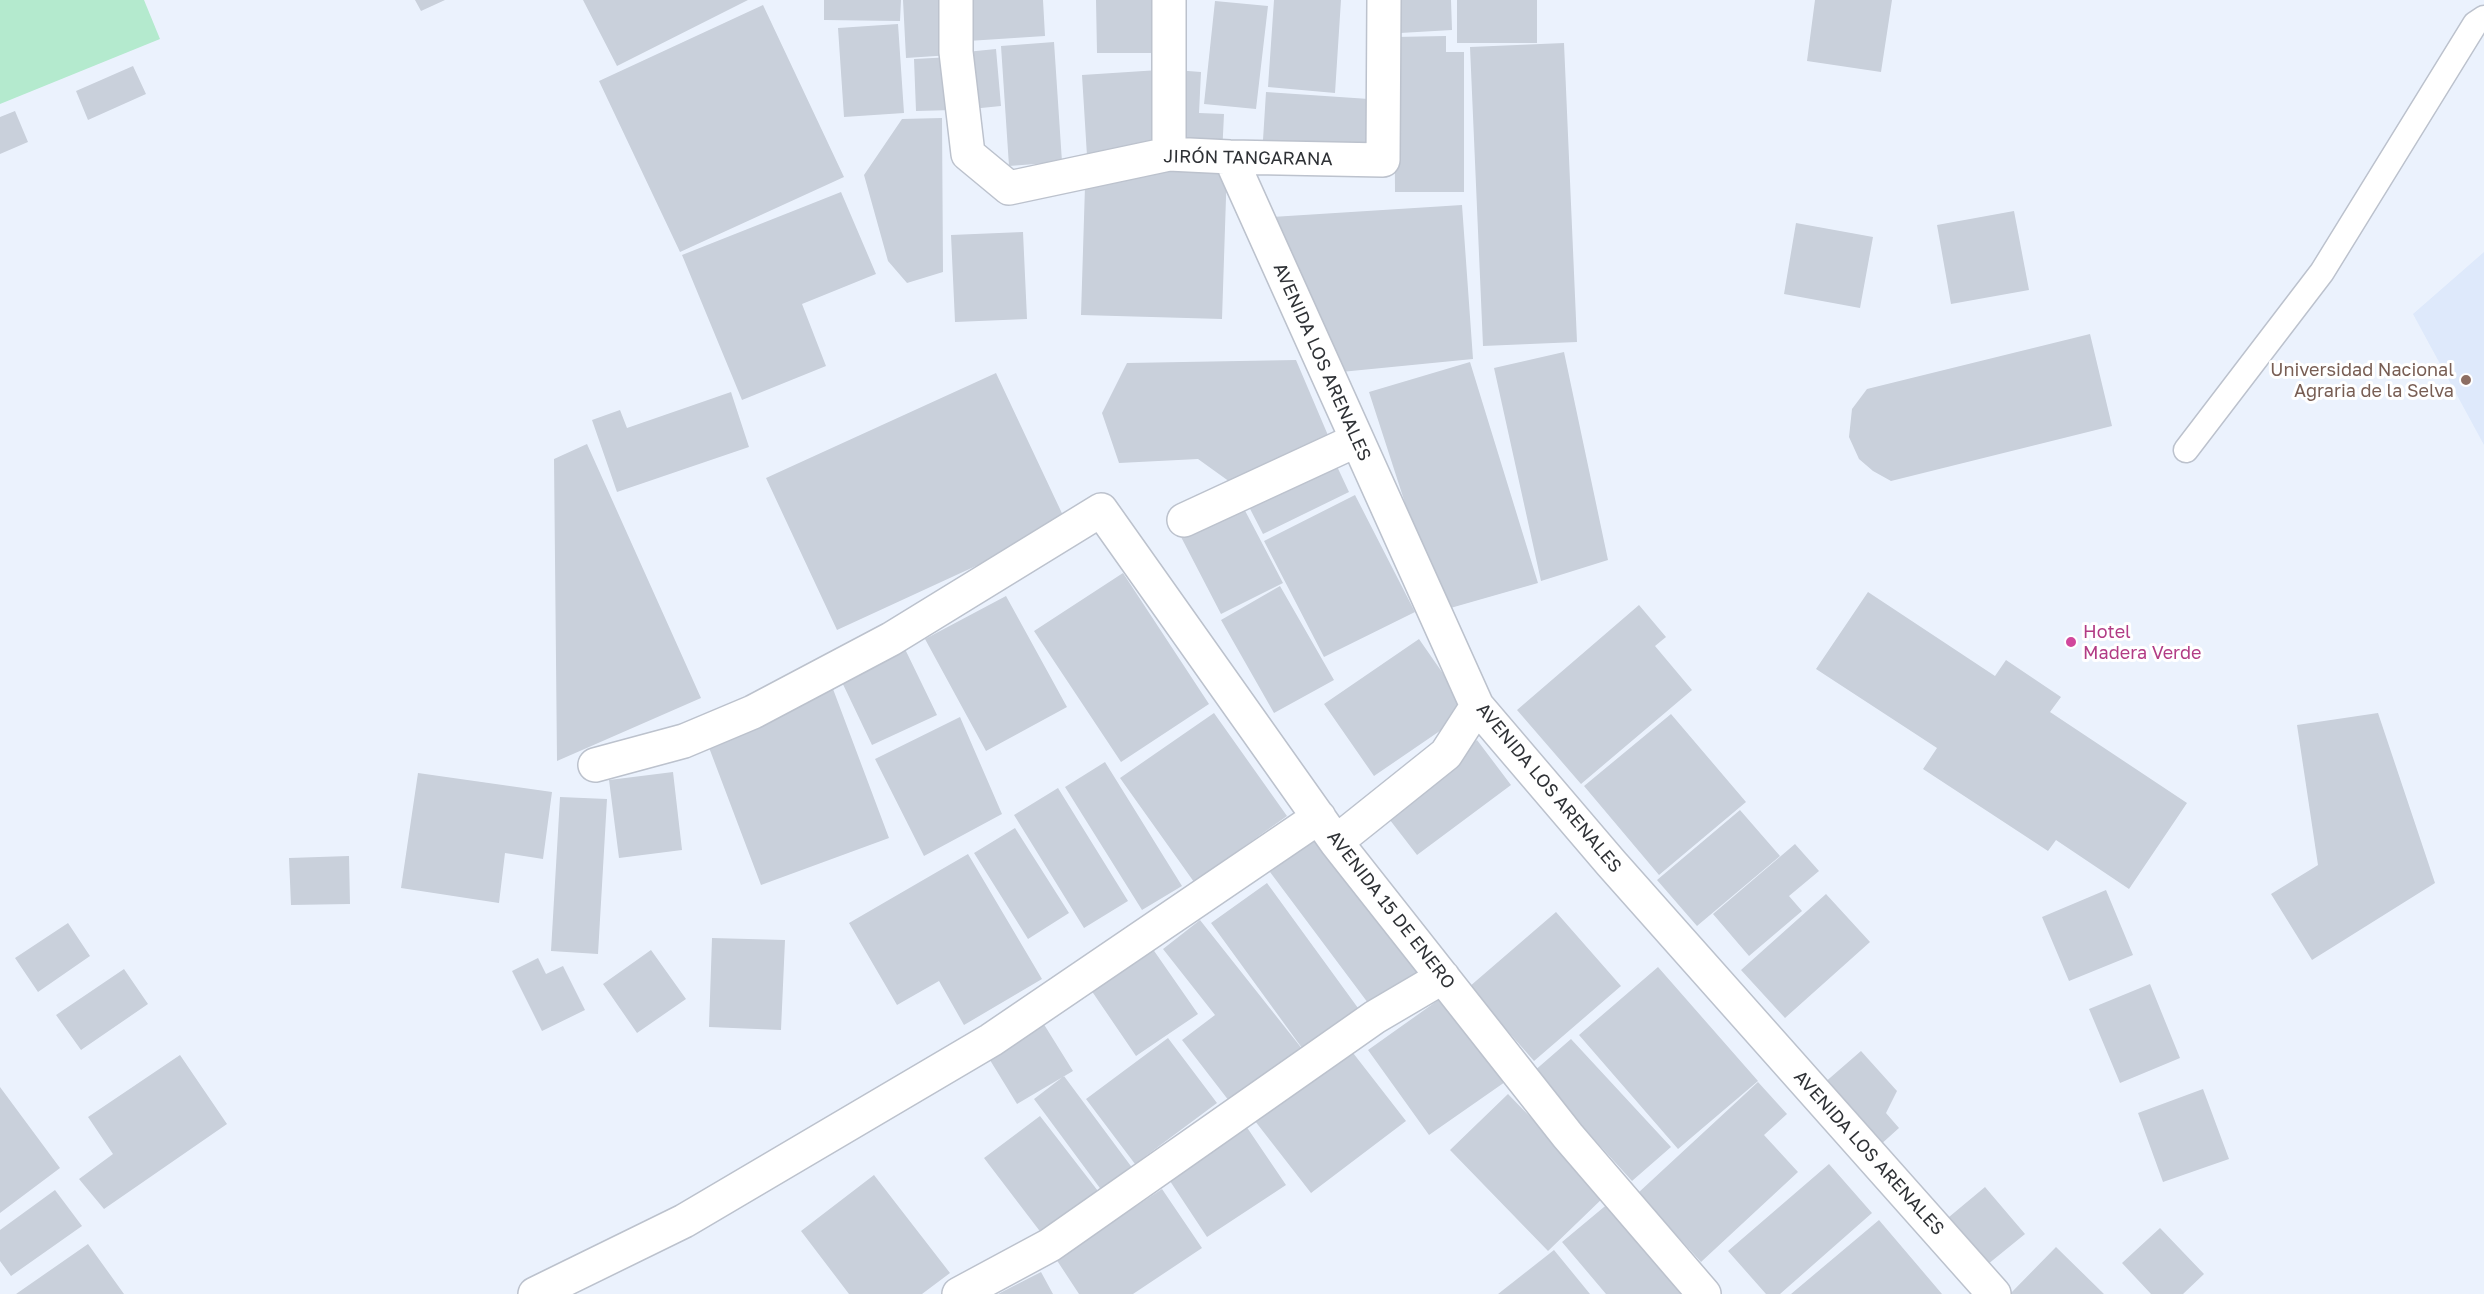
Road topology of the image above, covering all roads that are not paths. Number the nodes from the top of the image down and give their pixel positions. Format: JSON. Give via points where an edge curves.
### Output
{"nodes":[{"id":1,"x":956,"y":0,"type":"edge"},
{"id":2,"x":1169,"y":0,"type":"edge"},
{"id":3,"x":1384,"y":0,"type":"edge"},
{"id":4,"x":2484,"y":18,"type":"edge"},
{"id":5,"x":1169,"y":154,"type":"junction"},
{"id":6,"x":1230,"y":157,"type":"junction"},
{"id":7,"x":1358,"y":440,"type":"junction"},
{"id":8,"x":2186,"y":450,"type":"dead end"},
{"id":9,"x":1184,"y":520,"type":"dead end"},
{"id":10,"x":1477,"y":706,"type":"junction"},
{"id":11,"x":595,"y":765,"type":"dead end"},
{"id":12,"x":1328,"y":829,"type":"junction"},
{"id":13,"x":1443,"y":977,"type":"junction"},
{"id":14,"x":535,"y":1294,"type":"edge"},
{"id":15,"x":959,"y":1294,"type":"edge"},
{"id":16,"x":1704,"y":1294,"type":"edge"},
{"id":17,"x":1994,"y":1294,"type":"edge"}],
"edges":[{"from":1,"to":5,"type":"street","name":"JIRÓN TANGARANA","via":[[956,52],[968,154],[1009,188]]},
{"from":2,"to":5,"type":"street"},
{"from":3,"to":6,"type":"street","name":"JIRÓN TANGARANA","via":[[1383,160]]},
{"from":4,"to":8,"type":"lane","via":[[2475,24],[2322,272]]},
{"from":5,"to":6,"type":"street","name":"JIRÓN TANGARANA"},
{"from":6,"to":7,"type":"street","name":"AVENIDA LOS ARENALES"},
{"from":7,"to":9,"type":"street"},
{"from":7,"to":10,"type":"street","name":"AVENIDA LOS ARENALES"},
{"from":10,"to":12,"type":"street","via":[[1446,754]]},
{"from":10,"to":17,"type":"street","name":"AVENIDA LOS ARENALES","via":[[1611,863]]},
{"from":11,"to":12,"type":"street","name":"AVENIDA 15 DE ENERO","via":[[684,741],[753,712],[891,639],[1101,510]]},
{"from":12,"to":13,"type":"street","name":"AVENIDA 15 DE ENERO"},
{"from":12,"to":14,"type":"street","via":[[992,1040],[684,1221]]},
{"from":13,"to":15,"type":"street","via":[[1375,1017],[1050,1245]]},
{"from":13,"to":16,"type":"street","name":"AVENIDA 15 DE ENERO","via":[[1568,1136]]}]}
